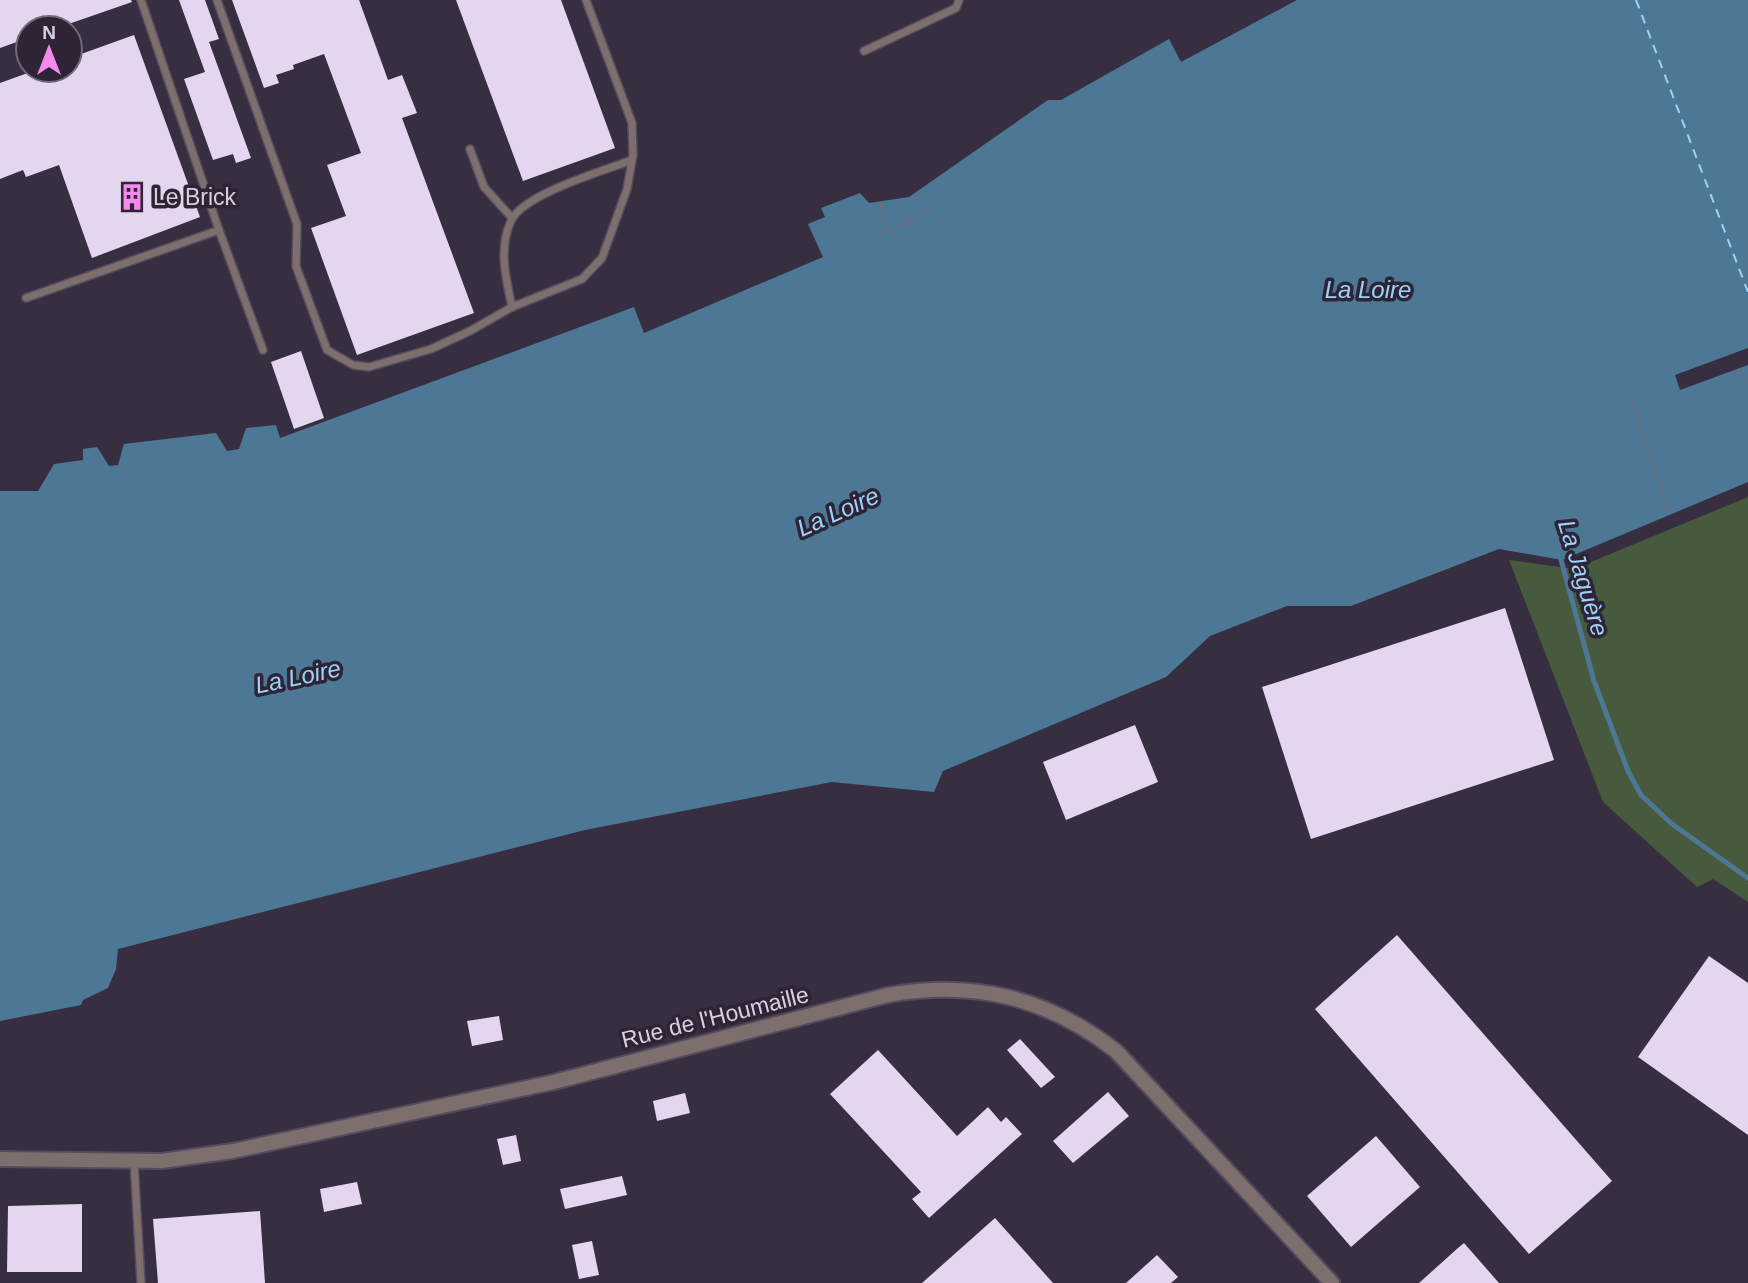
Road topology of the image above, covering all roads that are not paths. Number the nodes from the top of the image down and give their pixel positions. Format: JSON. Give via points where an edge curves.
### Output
{"nodes":[{"id":1,"x":141,"y":0,"type":"edge"},
{"id":2,"x":217,"y":0,"type":"edge"},
{"id":3,"x":586,"y":0,"type":"edge"},
{"id":4,"x":959,"y":0,"type":"edge"},
{"id":5,"x":864,"y":51,"type":"dead end"},
{"id":6,"x":470,"y":149,"type":"dead end"},
{"id":7,"x":632,"y":160,"type":"junction"},
{"id":8,"x":512,"y":218,"type":"junction"},
{"id":9,"x":219,"y":230,"type":"junction"},
{"id":10,"x":26,"y":298,"type":"dead end"},
{"id":11,"x":512,"y":307,"type":"junction"},
{"id":12,"x":263,"y":351,"type":"dead end"},
{"id":13,"x":0,"y":1159,"type":"edge"},
{"id":14,"x":134,"y":1162,"type":"junction"},
{"id":15,"x":141,"y":1283,"type":"edge"},
{"id":16,"x":1332,"y":1283,"type":"edge"}],
"edges":[{"from":1,"to":9,"type":"lane"},
{"from":2,"to":11,"type":"lane","via":[[297,224],[296,266],[327,350],[353,365],[394,362],[470,331]]},
{"from":3,"to":7,"type":"lane","via":[[632,123]]},
{"from":4,"to":5,"type":"lane","via":[[956,8]]},
{"from":6,"to":8,"type":"lane","via":[[484,187]]},
{"from":7,"to":8,"type":"lane","via":[[535,198]]},
{"from":7,"to":11,"type":"lane","via":[[627,189],[602,258],[582,279]]},
{"from":8,"to":11,"type":"lane","via":[[503,264]]},
{"from":9,"to":10,"type":"lane"},
{"from":9,"to":12,"type":"lane"},
{"from":13,"to":14,"type":"street","name":"Rue de l'Houmaille"},
{"from":14,"to":15,"type":"lane"},
{"from":14,"to":16,"type":"street","name":"Rue de l'Houmaille","via":[[233,1151],[554,1082],[888,996],[927,989],[968,989],[1041,1006],[1077,1023],[1116,1051]]}]}
